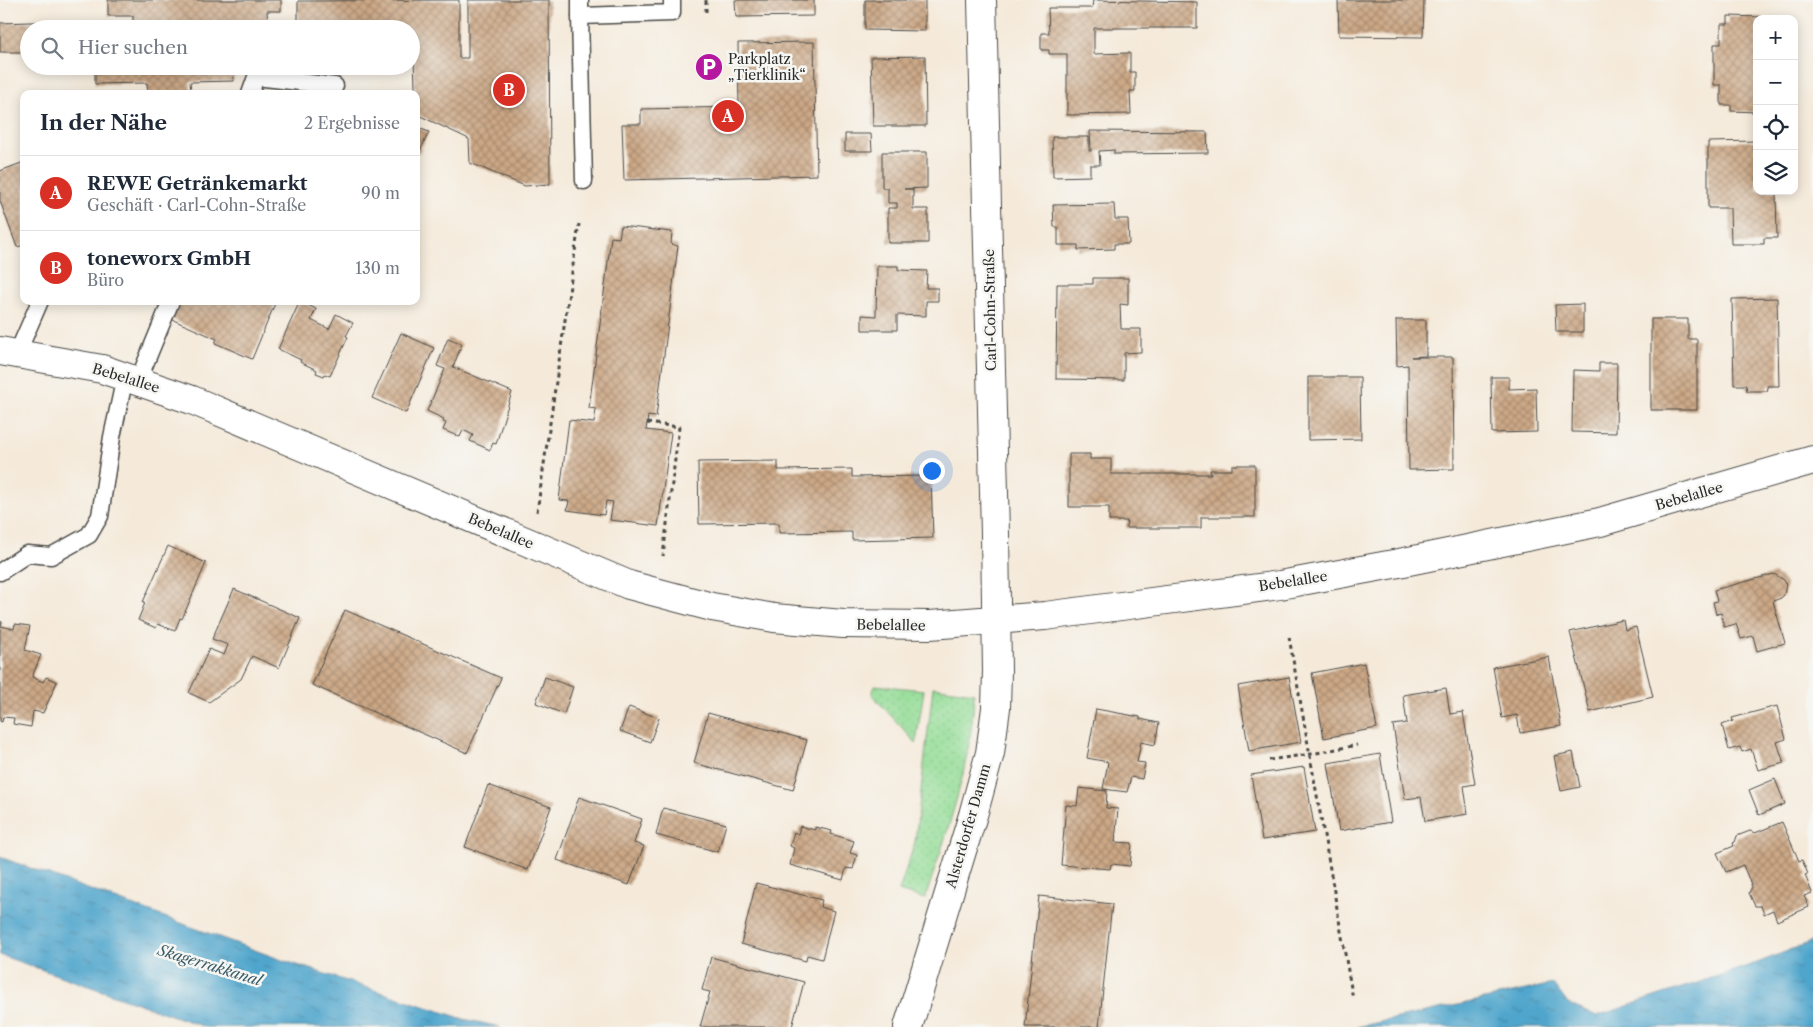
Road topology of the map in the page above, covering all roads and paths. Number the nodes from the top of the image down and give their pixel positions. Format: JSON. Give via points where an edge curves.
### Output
{"nodes":[{"id":1,"x":672,"y":0,"type":"edge"},
{"id":2,"x":706,"y":0,"type":"edge"},
{"id":3,"x":982,"y":0,"type":"edge"},
{"id":4,"x":580,"y":8,"type":"edge"},
{"id":5,"x":706,"y":13,"type":"dead end"},
{"id":6,"x":335,"y":86,"type":"dead end"},
{"id":7,"x":251,"y":90,"type":"edge"},
{"id":8,"x":584,"y":181,"type":"dead end"},
{"id":9,"x":579,"y":224,"type":"dead end"},
{"id":10,"x":38,"y":305,"type":"edge"},
{"id":11,"x":169,"y":305,"type":"edge"},
{"id":12,"x":9,"y":353,"type":"edge"},
{"id":13,"x":132,"y":379,"type":"junction"},
{"id":14,"x":647,"y":423,"type":"dead end"},
{"id":15,"x":1813,"y":460,"type":"edge"},
{"id":16,"x":537,"y":512,"type":"dead end"},
{"id":17,"x":663,"y":556,"type":"dead end"},
{"id":18,"x":0,"y":572,"type":"edge"},
{"id":19,"x":996,"y":620,"type":"junction"},
{"id":20,"x":1289,"y":636,"type":"dead end"},
{"id":21,"x":1357,"y":745,"type":"dead end"},
{"id":22,"x":1311,"y":754,"type":"junction"},
{"id":23,"x":1269,"y":760,"type":"dead end"},
{"id":24,"x":1353,"y":999,"type":"dead end"},
{"id":25,"x":908,"y":1027,"type":"edge"}],
"edges":[{"from":1,"to":4,"type":"lane","via":[[672,13]]},
{"from":2,"to":5,"type":"path"},
{"from":3,"to":19,"type":"street","name":"Carl-Cohn-Straße"},
{"from":4,"to":8,"type":"lane"},
{"from":6,"to":7,"type":"lane","via":[[256,77]]},
{"from":9,"to":16,"type":"path"},
{"from":10,"to":12,"type":"lane"},
{"from":11,"to":13,"type":"lane"},
{"from":12,"to":13,"type":"street","name":"Bebelallee","via":[[102,369]]},
{"from":13,"to":18,"type":"lane","via":[[111,446],[100,516],[89,535],[51,556],[27,554]]},
{"from":13,"to":19,"type":"street","name":"Bebelallee","via":[[192,400],[612,578],[660,594],[774,618],[843,624],[903,626]]},
{"from":14,"to":17,"type":"path","via":[[679,427]]},
{"from":15,"to":19,"type":"street","name":"Bebelallee","via":[[1600,522],[1409,561],[1280,584]]},
{"from":19,"to":25,"type":"street","name":"Alsterdorfer Damm","via":[[996,708],[990,753]]},
{"from":20,"to":22,"type":"path"},
{"from":21,"to":22,"type":"path"},
{"from":22,"to":23,"type":"path"},
{"from":22,"to":24,"type":"path"}]}
